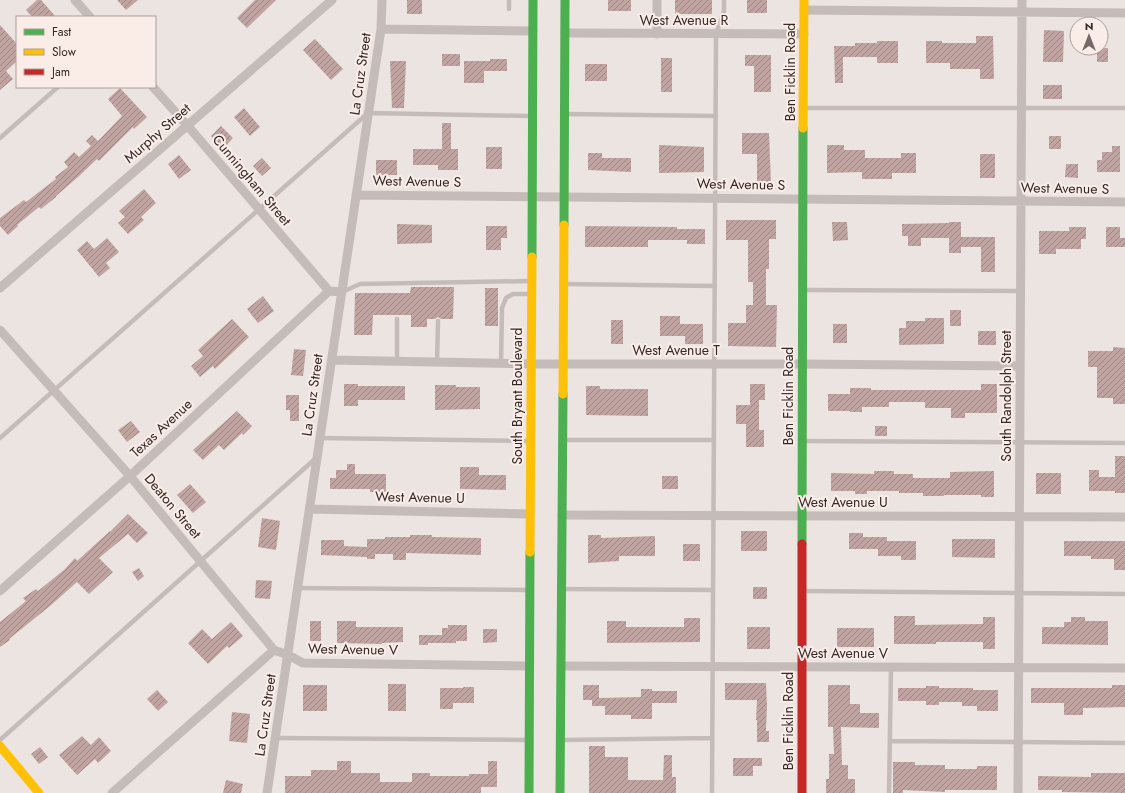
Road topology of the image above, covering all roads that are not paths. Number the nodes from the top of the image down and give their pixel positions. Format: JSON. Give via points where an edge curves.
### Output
{"nodes":[{"id":1,"x":75,"y":0,"type":"edge"},
{"id":2,"x":332,"y":0,"type":"edge"},
{"id":3,"x":382,"y":0,"type":"edge"},
{"id":4,"x":509,"y":0,"type":"edge"},
{"id":5,"x":533,"y":0,"type":"edge"},
{"id":6,"x":565,"y":0,"type":"edge"},
{"id":7,"x":657,"y":0,"type":"edge"},
{"id":8,"x":724,"y":0,"type":"edge"},
{"id":9,"x":804,"y":0,"type":"edge"},
{"id":10,"x":1022,"y":0,"type":"edge"},
{"id":11,"x":508,"y":9,"type":"dead end"},
{"id":12,"x":804,"y":10,"type":"junction"},
{"id":13,"x":1022,"y":12,"type":"junction"},
{"id":14,"x":1125,"y":13,"type":"edge"},
{"id":15,"x":89,"y":16,"type":"edge"},
{"id":16,"x":381,"y":29,"type":"junction"},
{"id":17,"x":533,"y":31,"type":"junction"},
{"id":18,"x":564,"y":34,"type":"junction"},
{"id":19,"x":657,"y":34,"type":"junction"},
{"id":20,"x":716,"y":34,"type":"junction"},
{"id":21,"x":804,"y":34,"type":"junction"},
{"id":22,"x":57,"y":88,"type":"edge"},
{"id":23,"x":154,"y":88,"type":"edge"},
{"id":24,"x":804,"y":108,"type":"junction"},
{"id":25,"x":1022,"y":108,"type":"junction"},
{"id":26,"x":1125,"y":108,"type":"edge"},
{"id":27,"x":368,"y":113,"type":"junction"},
{"id":28,"x":564,"y":114,"type":"junction"},
{"id":29,"x":532,"y":116,"type":"junction"},
{"id":30,"x":716,"y":116,"type":"junction"},
{"id":31,"x":187,"y":125,"type":"junction"},
{"id":32,"x":0,"y":138,"type":"edge"},
{"id":33,"x":356,"y":195,"type":"junction"},
{"id":34,"x":532,"y":196,"type":"junction"},
{"id":35,"x":564,"y":197,"type":"junction"},
{"id":36,"x":715,"y":198,"type":"junction"},
{"id":37,"x":803,"y":199,"type":"junction"},
{"id":38,"x":1021,"y":201,"type":"junction"},
{"id":39,"x":1125,"y":202,"type":"edge"},
{"id":40,"x":259,"y":210,"type":"junction"},
{"id":41,"x":531,"y":281,"type":"junction"},
{"id":42,"x":563,"y":284,"type":"junction"},
{"id":43,"x":715,"y":286,"type":"junction"},
{"id":44,"x":0,"y":288,"type":"edge"},
{"id":45,"x":803,"y":290,"type":"junction"},
{"id":46,"x":1021,"y":291,"type":"junction"},
{"id":47,"x":329,"y":292,"type":"junction"},
{"id":48,"x":342,"y":292,"type":"junction"},
{"id":49,"x":531,"y":294,"type":"junction"},
{"id":50,"x":397,"y":319,"type":"dead end"},
{"id":51,"x":438,"y":321,"type":"dead end"},
{"id":52,"x":0,"y":330,"type":"edge"},
{"id":53,"x":332,"y":360,"type":"junction"},
{"id":54,"x":397,"y":361,"type":"junction"},
{"id":55,"x":437,"y":362,"type":"junction"},
{"id":56,"x":501,"y":364,"type":"junction"},
{"id":57,"x":531,"y":364,"type":"junction"},
{"id":58,"x":563,"y":364,"type":"junction"},
{"id":59,"x":714,"y":364,"type":"junction"},
{"id":60,"x":802,"y":364,"type":"junction"},
{"id":61,"x":1020,"y":366,"type":"junction"},
{"id":62,"x":54,"y":390,"type":"junction"},
{"id":63,"x":0,"y":438,"type":"edge"},
{"id":64,"x":320,"y":438,"type":"junction"},
{"id":65,"x":562,"y":440,"type":"junction"},
{"id":66,"x":714,"y":440,"type":"junction"},
{"id":67,"x":530,"y":441,"type":"junction"},
{"id":68,"x":802,"y":441,"type":"junction"},
{"id":69,"x":1020,"y":442,"type":"junction"},
{"id":70,"x":1125,"y":443,"type":"edge"},
{"id":71,"x":317,"y":457,"type":"junction"},
{"id":72,"x":130,"y":476,"type":"junction"},
{"id":73,"x":310,"y":509,"type":"junction"},
{"id":74,"x":530,"y":514,"type":"junction"},
{"id":75,"x":562,"y":515,"type":"junction"},
{"id":76,"x":713,"y":516,"type":"junction"},
{"id":77,"x":802,"y":516,"type":"junction"},
{"id":78,"x":1019,"y":517,"type":"junction"},
{"id":79,"x":1125,"y":517,"type":"edge"},
{"id":80,"x":201,"y":561,"type":"junction"},
{"id":81,"x":298,"y":588,"type":"junction"},
{"id":82,"x":561,"y":589,"type":"junction"},
{"id":83,"x":530,"y":590,"type":"junction"},
{"id":84,"x":713,"y":590,"type":"junction"},
{"id":85,"x":0,"y":591,"type":"edge"},
{"id":86,"x":802,"y":591,"type":"junction"},
{"id":87,"x":1019,"y":593,"type":"junction"},
{"id":88,"x":1125,"y":594,"type":"edge"},
{"id":89,"x":274,"y":650,"type":"junction"},
{"id":90,"x":288,"y":655,"type":"junction"},
{"id":91,"x":529,"y":666,"type":"junction"},
{"id":92,"x":561,"y":666,"type":"junction"},
{"id":93,"x":713,"y":666,"type":"junction"},
{"id":94,"x":802,"y":667,"type":"junction"},
{"id":95,"x":891,"y":667,"type":"junction"},
{"id":96,"x":1018,"y":668,"type":"junction"},
{"id":97,"x":1125,"y":668,"type":"edge"},
{"id":98,"x":276,"y":738,"type":"junction"},
{"id":99,"x":712,"y":738,"type":"junction"},
{"id":100,"x":0,"y":740,"type":"edge"},
{"id":101,"x":529,"y":740,"type":"junction"},
{"id":102,"x":560,"y":740,"type":"junction"},
{"id":103,"x":890,"y":741,"type":"junction"},
{"id":104,"x":1018,"y":742,"type":"junction"},
{"id":105,"x":1125,"y":743,"type":"edge"},
{"id":106,"x":0,"y":746,"type":"edge"},
{"id":107,"x":39,"y":793,"type":"edge"},
{"id":108,"x":112,"y":793,"type":"edge"},
{"id":109,"x":267,"y":793,"type":"edge"},
{"id":110,"x":529,"y":793,"type":"edge"},
{"id":111,"x":560,"y":793,"type":"edge"},
{"id":112,"x":712,"y":793,"type":"edge"},
{"id":113,"x":802,"y":793,"type":"edge"},
{"id":114,"x":889,"y":793,"type":"edge"},
{"id":115,"x":1018,"y":793,"type":"edge"}],
"edges":[{"from":1,"to":15,"type":"street"},
{"from":2,"to":31,"type":"street","name":"Murphy Street"},
{"from":3,"to":16,"type":"street","name":"La Cruz Street"},
{"from":4,"to":11,"type":"lane"},
{"from":5,"to":17,"type":"main road","name":"South Bryant Boulevard"},
{"from":6,"to":18,"type":"main road"},
{"from":7,"to":19,"type":"street"},
{"from":8,"to":20,"type":"lane","via":[[724,11]]},
{"from":9,"to":12,"type":"main road","name":"Ben Ficklin Road"},
{"from":10,"to":13,"type":"street","name":"South Randolph Street"},
{"from":12,"to":13,"type":"street"},
{"from":12,"to":21,"type":"main road","name":"Ben Ficklin Road"},
{"from":13,"to":14,"type":"street"},
{"from":13,"to":25,"type":"street","name":"South Randolph Street"},
{"from":16,"to":17,"type":"street"},
{"from":16,"to":27,"type":"street","name":"La Cruz Street"},
{"from":17,"to":29,"type":"main road","name":"South Bryant Boulevard"},
{"from":18,"to":19,"type":"street","name":"West Avenue R"},
{"from":18,"to":28,"type":"main road"},
{"from":19,"to":20,"type":"street","name":"West Avenue R"},
{"from":20,"to":21,"type":"street","name":"West Avenue R"},
{"from":20,"to":30,"type":"lane"},
{"from":21,"to":24,"type":"main road","name":"Ben Ficklin Road"},
{"from":22,"to":32,"type":"lane"},
{"from":23,"to":31,"type":"street","name":"Cunningham Street"},
{"from":24,"to":25,"type":"lane"},
{"from":24,"to":37,"type":"main road","name":"Ben Ficklin Road"},
{"from":25,"to":26,"type":"lane"},
{"from":25,"to":38,"type":"street","name":"South Randolph Street"},
{"from":27,"to":29,"type":"lane"},
{"from":27,"to":33,"type":"street","name":"La Cruz Street"},
{"from":27,"to":40,"type":"lane"},
{"from":28,"to":30,"type":"lane"},
{"from":28,"to":35,"type":"main road"},
{"from":29,"to":34,"type":"main road","name":"South Bryant Boulevard"},
{"from":30,"to":36,"type":"lane"},
{"from":31,"to":40,"type":"street","name":"Cunningham Street"},
{"from":31,"to":44,"type":"street","name":"Murphy Street"},
{"from":33,"to":34,"type":"street","name":"West Avenue S"},
{"from":33,"to":48,"type":"street","name":"La Cruz Street"},
{"from":34,"to":35,"type":"street","name":"West Avenue S"},
{"from":34,"to":41,"type":"main road","name":"South Bryant Boulevard"},
{"from":35,"to":36,"type":"street","name":"West Avenue S"},
{"from":35,"to":42,"type":"main road"},
{"from":36,"to":37,"type":"street","name":"West Avenue S"},
{"from":36,"to":43,"type":"lane"},
{"from":37,"to":38,"type":"street","name":"West Avenue S"},
{"from":37,"to":45,"type":"main road","name":"Ben Ficklin Road"},
{"from":38,"to":39,"type":"street","name":"West Avenue S"},
{"from":38,"to":46,"type":"street","name":"South Randolph Street"},
{"from":40,"to":47,"type":"street","name":"Cunningham Street"},
{"from":40,"to":62,"type":"lane"},
{"from":41,"to":48,"type":"lane","via":[[360,284]]},
{"from":41,"to":49,"type":"main road","name":"South Bryant Boulevard"},
{"from":42,"to":43,"type":"lane"},
{"from":42,"to":58,"type":"main road"},
{"from":43,"to":59,"type":"lane"},
{"from":45,"to":46,"type":"lane"},
{"from":45,"to":60,"type":"main road","name":"Ben Ficklin Road"},
{"from":46,"to":61,"type":"street","name":"South Randolph Street"},
{"from":47,"to":48,"type":"street"},
{"from":47,"to":72,"type":"street","name":"Texas Avenue"},
{"from":48,"to":53,"type":"street","name":"La Cruz Street"},
{"from":49,"to":56,"type":"lane","via":[[513,294],[506,298],[502,308]]},
{"from":49,"to":57,"type":"main road","name":"South Bryant Boulevard"},
{"from":50,"to":54,"type":"lane"},
{"from":51,"to":55,"type":"lane"},
{"from":52,"to":62,"type":"street","name":"Deaton Street"},
{"from":53,"to":54,"type":"street","name":"West Avenue T"},
{"from":53,"to":64,"type":"street","name":"La Cruz Street"},
{"from":54,"to":55,"type":"street","name":"West Avenue T"},
{"from":55,"to":56,"type":"street","name":"West Avenue T"},
{"from":56,"to":57,"type":"street","name":"West Avenue T"},
{"from":57,"to":58,"type":"street","name":"West Avenue T"},
{"from":57,"to":67,"type":"main road","name":"South Bryant Boulevard"},
{"from":58,"to":59,"type":"street","name":"West Avenue T"},
{"from":58,"to":65,"type":"main road"},
{"from":59,"to":60,"type":"street","name":"West Avenue T"},
{"from":59,"to":66,"type":"lane"},
{"from":60,"to":61,"type":"street","name":"West Avenue T"},
{"from":60,"to":68,"type":"main road","name":"Ben Ficklin Road"},
{"from":61,"to":69,"type":"street","name":"South Randolph Street"},
{"from":62,"to":63,"type":"lane"},
{"from":62,"to":72,"type":"street","name":"Deaton Street"},
{"from":64,"to":67,"type":"lane"},
{"from":64,"to":71,"type":"street","name":"La Cruz Street"},
{"from":65,"to":66,"type":"lane"},
{"from":65,"to":75,"type":"main road"},
{"from":66,"to":76,"type":"lane"},
{"from":67,"to":74,"type":"main road","name":"South Bryant Boulevard"},
{"from":68,"to":69,"type":"lane"},
{"from":68,"to":77,"type":"main road","name":"Ben Ficklin Road"},
{"from":69,"to":70,"type":"lane"},
{"from":69,"to":78,"type":"street","name":"South Randolph Street"},
{"from":71,"to":73,"type":"street","name":"La Cruz Street"},
{"from":71,"to":80,"type":"lane"},
{"from":72,"to":80,"type":"street","name":"Deaton Street"},
{"from":72,"to":85,"type":"street","name":"Texas Avenue"},
{"from":73,"to":74,"type":"street","name":"West Avenue U"},
{"from":73,"to":81,"type":"street","name":"La Cruz Street"},
{"from":74,"to":83,"type":"main road","name":"South Bryant Boulevard"},
{"from":75,"to":76,"type":"street","name":"West Avenue U"},
{"from":75,"to":82,"type":"main road"},
{"from":76,"to":77,"type":"street","name":"West Avenue U"},
{"from":76,"to":84,"type":"lane"},
{"from":77,"to":78,"type":"street","name":"West Avenue U"},
{"from":77,"to":86,"type":"main road","name":"Ben Ficklin Road"},
{"from":78,"to":79,"type":"street","name":"West Avenue U"},
{"from":78,"to":87,"type":"street","name":"South Randolph Street"},
{"from":80,"to":89,"type":"street","name":"Deaton Street"},
{"from":80,"to":100,"type":"lane"},
{"from":81,"to":83,"type":"lane"},
{"from":81,"to":90,"type":"street","name":"La Cruz Street"},
{"from":82,"to":84,"type":"lane"},
{"from":82,"to":92,"type":"main road"},
{"from":83,"to":91,"type":"main road","name":"South Bryant Boulevard"},
{"from":84,"to":93,"type":"lane"},
{"from":86,"to":87,"type":"lane"},
{"from":86,"to":94,"type":"main road","name":"Ben Ficklin Road"},
{"from":87,"to":88,"type":"lane"},
{"from":87,"to":96,"type":"street","name":"South Randolph Street"},
{"from":89,"to":90,"type":"street","name":"West Avenue V"},
{"from":89,"to":108,"type":"street"},
{"from":90,"to":91,"type":"street","name":"West Avenue V","via":[[303,663]]},
{"from":90,"to":98,"type":"street","name":"La Cruz Street"},
{"from":91,"to":101,"type":"main road","name":"South Bryant Boulevard"},
{"from":92,"to":93,"type":"street","name":"West Avenue V"},
{"from":92,"to":102,"type":"main road"},
{"from":93,"to":94,"type":"street","name":"West Avenue V"},
{"from":93,"to":99,"type":"lane"},
{"from":94,"to":95,"type":"street","name":"West Avenue V"},
{"from":94,"to":113,"type":"main road","name":"Ben Ficklin Road"},
{"from":95,"to":96,"type":"street","name":"West Avenue V"},
{"from":95,"to":103,"type":"lane"},
{"from":96,"to":97,"type":"street","name":"West Avenue V"},
{"from":96,"to":104,"type":"street","name":"South Randolph Street"},
{"from":98,"to":101,"type":"lane"},
{"from":98,"to":109,"type":"street","name":"La Cruz Street"},
{"from":99,"to":102,"type":"lane"},
{"from":99,"to":112,"type":"lane"},
{"from":101,"to":110,"type":"main road","name":"South Bryant Boulevard"},
{"from":102,"to":111,"type":"main road"},
{"from":103,"to":104,"type":"lane"},
{"from":103,"to":114,"type":"lane"},
{"from":104,"to":105,"type":"lane"},
{"from":104,"to":115,"type":"street","name":"South Randolph Street"},
{"from":106,"to":107,"type":"main road"}]}
